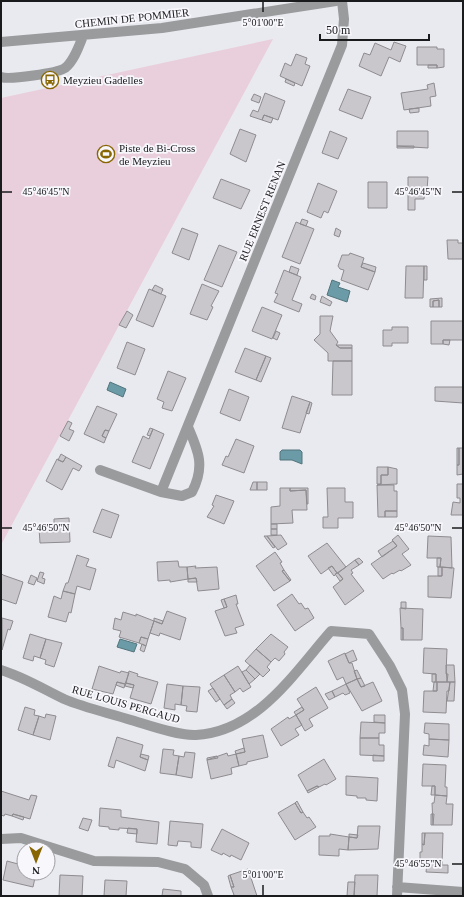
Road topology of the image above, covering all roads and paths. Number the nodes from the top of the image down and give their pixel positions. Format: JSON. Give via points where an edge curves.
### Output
{"nodes":[{"id":1,"x":336,"y":1,"type":"edge"},
{"id":2,"x":342,"y":1,"type":"edge"},
{"id":3,"x":83,"y":36,"type":"junction"},
{"id":4,"x":1,"y":42,"type":"edge"},
{"id":5,"x":1,"y":77,"type":"edge"},
{"id":6,"x":188,"y":427,"type":"junction"},
{"id":7,"x":100,"y":470,"type":"dead end"},
{"id":8,"x":161,"y":492,"type":"junction"},
{"id":9,"x":1,"y":670,"type":"edge"},
{"id":10,"x":1,"y":839,"type":"edge"},
{"id":11,"x":397,"y":892,"type":"edge"},
{"id":12,"x":463,"y":892,"type":"edge"},
{"id":13,"x":208,"y":896,"type":"edge"}],
"edges":[{"from":1,"to":3,"type":"street","name":"CHEMIN DE POMMIER","via":[[162,28]]},
{"from":2,"to":6,"type":"street","name":"RUE ERNEST RENAN","via":[[342,45]]},
{"from":3,"to":4,"type":"street","name":"CHEMIN DE POMMIER"},
{"from":3,"to":5,"type":"street","via":[[72,60],[64,69],[15,79]]},
{"from":6,"to":8,"type":"street","name":"RUE ERNEST RENAN"},
{"from":6,"to":8,"type":"street","via":[[198,450],[200,465],[197,483],[192,492],[182,496]]},
{"from":7,"to":8,"type":"street"},
{"from":9,"to":11,"type":"street","name":"RUE LOUIS PERGAUD","via":[[65,699],[155,727],[194,735],[221,732],[255,712],[283,689],[330,631],[369,634],[402,690],[405,714]]},
{"from":10,"to":13,"type":"street","via":[[21,838],[94,861],[158,862],[172,865],[185,869],[204,885]]},
{"from":11,"to":12,"type":"street"}]}
